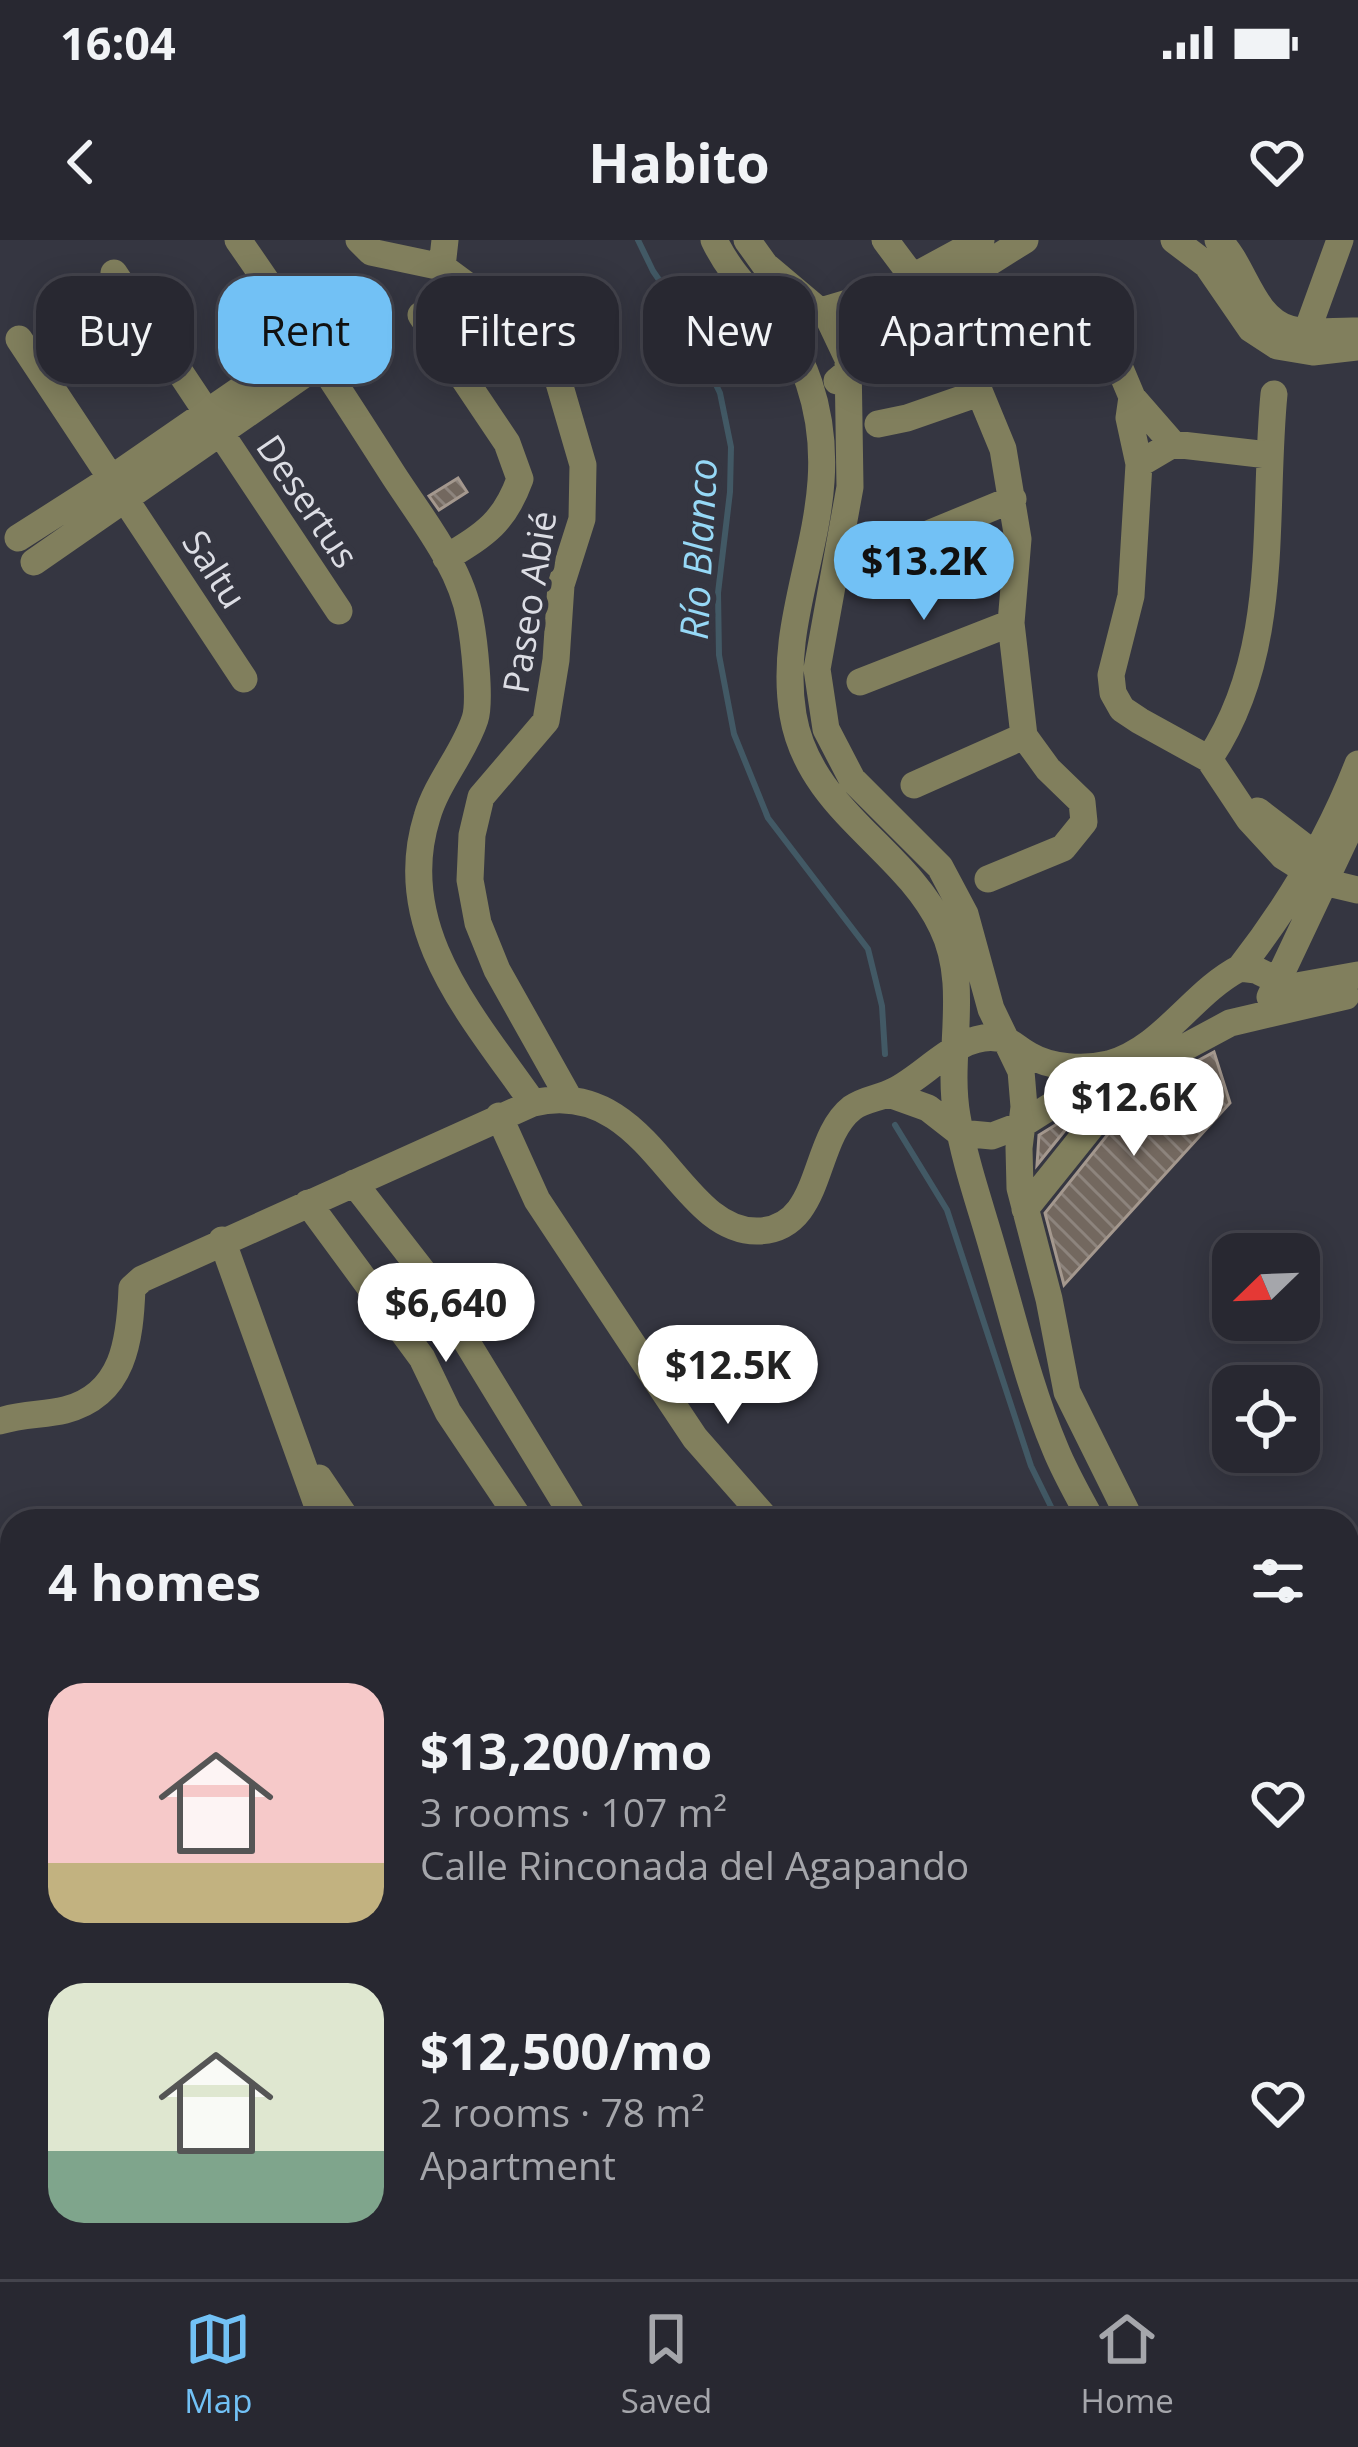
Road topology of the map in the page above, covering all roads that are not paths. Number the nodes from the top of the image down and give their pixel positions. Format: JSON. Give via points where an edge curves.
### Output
{"nodes":[{"id":1,"x":238,"y":240,"type":"edge"},
{"id":2,"x":359,"y":240,"type":"edge"},
{"id":3,"x":714,"y":240,"type":"edge"},
{"id":4,"x":748,"y":240,"type":"edge"},
{"id":5,"x":885,"y":240,"type":"edge"},
{"id":6,"x":981,"y":240,"type":"edge"},
{"id":7,"x":1025,"y":240,"type":"edge"},
{"id":8,"x":1174,"y":240,"type":"edge"},
{"id":9,"x":1340,"y":240,"type":"edge"},
{"id":10,"x":1224,"y":242,"type":"edge"},
{"id":11,"x":444,"y":253,"type":"edge"},
{"id":12,"x":114,"y":273,"type":"dead end"},
{"id":13,"x":263,"y":276,"type":"edge"},
{"id":14,"x":737,"y":276,"type":"edge"},
{"id":15,"x":912,"y":276,"type":"edge"},
{"id":16,"x":919,"y":276,"type":"edge"},
{"id":17,"x":972,"y":276,"type":"edge"},
{"id":18,"x":839,"y":305,"type":"edge"},
{"id":19,"x":820,"y":309,"type":"junction"},
{"id":20,"x":815,"y":312,"type":"edge"},
{"id":21,"x":1307,"y":331,"type":"junction"},
{"id":22,"x":1358,"y":331,"type":"edge"},
{"id":23,"x":839,"y":335,"type":"edge"},
{"id":24,"x":19,"y":339,"type":"dead end"},
{"id":25,"x":1358,"y":347,"type":"edge"},
{"id":26,"x":269,"y":384,"type":"edge"},
{"id":27,"x":335,"y":384,"type":"edge"},
{"id":28,"x":467,"y":384,"type":"edge"},
{"id":29,"x":809,"y":384,"type":"edge"},
{"id":30,"x":850,"y":384,"type":"edge"},
{"id":31,"x":975,"y":384,"type":"edge"},
{"id":32,"x":1126,"y":384,"type":"edge"},
{"id":33,"x":979,"y":393,"type":"junction"},
{"id":34,"x":1274,"y":394,"type":"dead end"},
{"id":35,"x":1132,"y":398,"type":"junction"},
{"id":36,"x":212,"y":423,"type":"junction"},
{"id":37,"x":878,"y":424,"type":"dead end"},
{"id":38,"x":1173,"y":443,"type":"junction"},
{"id":39,"x":1268,"y":455,"type":"junction"},
{"id":40,"x":1139,"y":464,"type":"junction"},
{"id":41,"x":119,"y":489,"type":"junction"},
{"id":42,"x":1013,"y":499,"type":"junction"},
{"id":43,"x":18,"y":538,"type":"dead end"},
{"id":44,"x":874,"y":552,"type":"dead end"},
{"id":45,"x":446,"y":558,"type":"junction"},
{"id":46,"x":34,"y":562,"type":"dead end"},
{"id":47,"x":339,"y":610,"type":"dead end"},
{"id":48,"x":1011,"y":623,"type":"junction"},
{"id":49,"x":244,"y":679,"type":"dead end"},
{"id":50,"x":860,"y":682,"type":"dead end"},
{"id":51,"x":1024,"y":736,"type":"junction"},
{"id":52,"x":1209,"y":759,"type":"junction"},
{"id":53,"x":1358,"y":764,"type":"edge"},
{"id":54,"x":443,"y":777,"type":"junction"},
{"id":55,"x":914,"y":785,"type":"dead end"},
{"id":56,"x":481,"y":797,"type":"junction"},
{"id":57,"x":1358,"y":811,"type":"edge"},
{"id":58,"x":1318,"y":869,"type":"junction"},
{"id":59,"x":988,"y":878,"type":"dead end"},
{"id":60,"x":1358,"y":890,"type":"edge"},
{"id":61,"x":1272,"y":926,"type":"junction"},
{"id":62,"x":1295,"y":948,"type":"junction"},
{"id":63,"x":1240,"y":968,"type":"junction"},
{"id":64,"x":497,"y":970,"type":"junction"},
{"id":65,"x":1358,"y":975,"type":"edge"},
{"id":66,"x":1275,"y":981,"type":"junction"},
{"id":67,"x":1321,"y":983,"type":"junction"},
{"id":68,"x":1213,"y":988,"type":"junction"},
{"id":69,"x":458,"y":993,"type":"junction"},
{"id":70,"x":1358,"y":993,"type":"edge"},
{"id":71,"x":1264,"y":1015,"type":"junction"},
{"id":72,"x":1230,"y":1023,"type":"junction"},
{"id":73,"x":1004,"y":1039,"type":"junction"},
{"id":74,"x":954,"y":1050,"type":"junction"},
{"id":75,"x":889,"y":1094,"type":"junction"},
{"id":76,"x":570,"y":1100,"type":"junction"},
{"id":77,"x":532,"y":1103,"type":"junction"},
{"id":78,"x":499,"y":1116,"type":"junction"},
{"id":79,"x":1098,"y":1118,"type":"dead end"},
{"id":80,"x":1021,"y":1125,"type":"junction"},
{"id":81,"x":960,"y":1133,"type":"junction"},
{"id":82,"x":354,"y":1183,"type":"junction"},
{"id":83,"x":308,"y":1203,"type":"junction"},
{"id":84,"x":1025,"y":1209,"type":"junction"},
{"id":85,"x":222,"y":1240,"type":"junction"},
{"id":86,"x":461,"y":1329,"type":"junction"},
{"id":87,"x":422,"y":1358,"type":"junction"},
{"id":88,"x":0,"y":1420,"type":"edge"},
{"id":89,"x":297,"y":1444,"type":"junction"},
{"id":90,"x":319,"y":1509,"type":"edge"},
{"id":91,"x":340,"y":1509,"type":"edge"},
{"id":92,"x":513,"y":1509,"type":"edge"},
{"id":93,"x":559,"y":1509,"type":"edge"},
{"id":94,"x":757,"y":1509,"type":"edge"},
{"id":95,"x":1086,"y":1509,"type":"edge"},
{"id":96,"x":1125,"y":1509,"type":"edge"}],
"edges":[{"from":1,"to":13,"type":"street","name":"Paseo Abié"},
{"from":2,"to":11,"type":"street","via":[[371,252]]},
{"from":3,"to":14,"type":"street"},
{"from":4,"to":19,"type":"street","via":[[765,265]]},
{"from":5,"to":15,"type":"street"},
{"from":6,"to":16,"type":"street"},
{"from":7,"to":17,"type":"street"},
{"from":8,"to":25,"type":"street","via":[[1207,265],[1251,329],[1276,346]]},
{"from":9,"to":21,"type":"street"},
{"from":10,"to":21,"type":"street","via":[[1269,318]]},
{"from":11,"to":56,"type":"street","name":"Paseo Abié","via":[[557,376],[584,465],[582,519],[561,585],[545,721]]},
{"from":12,"to":36,"type":"street","name":"Desertus"},
{"from":18,"to":19,"type":"street"},
{"from":19,"to":20,"type":"street"},
{"from":19,"to":23,"type":"street"},
{"from":21,"to":22,"type":"street"},
{"from":24,"to":41,"type":"street","name":"Saltu"},
{"from":26,"to":36,"type":"street"},
{"from":27,"to":45,"type":"street","name":"Paseo Abié"},
{"from":28,"to":45,"type":"street","via":[[507,443],[520,479],[490,531]]},
{"from":29,"to":74,"type":"street","via":[[824,486],[790,669],[794,717],[832,801],[912,878],[946,934],[958,1006]]},
{"from":30,"to":73,"type":"street","via":[[850,487],[817,669],[820,706],[852,779],[955,892]]},
{"from":31,"to":33,"type":"street"},
{"from":32,"to":35,"type":"street"},
{"from":33,"to":37,"type":"street"},
{"from":33,"to":42,"type":"street"},
{"from":34,"to":39,"type":"street"},
{"from":35,"to":38,"type":"street"},
{"from":35,"to":40,"type":"street"},
{"from":36,"to":41,"type":"street"},
{"from":36,"to":47,"type":"street","name":"Desertus"},
{"from":38,"to":39,"type":"street"},
{"from":38,"to":40,"type":"street"},
{"from":39,"to":52,"type":"street","via":[[1266,588],[1251,670],[1230,729]]},
{"from":40,"to":52,"type":"street","via":[[1131,596],[1113,694],[1122,709]]},
{"from":41,"to":43,"type":"street"},
{"from":41,"to":46,"type":"street"},
{"from":41,"to":49,"type":"street","name":"Saltu"},
{"from":42,"to":44,"type":"street"},
{"from":42,"to":48,"type":"street"},
{"from":45,"to":54,"type":"street","name":"Paseo Abié","via":[[470,616],[477,716]]},
{"from":48,"to":50,"type":"street"},
{"from":48,"to":51,"type":"street"},
{"from":51,"to":55,"type":"street"},
{"from":51,"to":59,"type":"street","via":[[1082,802],[1084,822],[1063,848]]},
{"from":52,"to":58,"type":"street","via":[[1236,797]]},
{"from":53,"to":58,"type":"street"},
{"from":54,"to":56,"type":"street"},
{"from":54,"to":69,"type":"street","name":"Paseo Abié","via":[[419,854],[418,893],[426,935]]},
{"from":56,"to":64,"type":"street","via":[[470,880]]},
{"from":57,"to":58,"type":"street"},
{"from":58,"to":60,"type":"street"},
{"from":58,"to":61,"type":"street"},
{"from":58,"to":62,"type":"street"},
{"from":61,"to":62,"type":"street"},
{"from":61,"to":63,"type":"street"},
{"from":62,"to":66,"type":"street"},
{"from":62,"to":67,"type":"street"},
{"from":63,"to":66,"type":"street"},
{"from":63,"to":68,"type":"street"},
{"from":64,"to":69,"type":"street"},
{"from":64,"to":76,"type":"street"},
{"from":65,"to":67,"type":"street"},
{"from":66,"to":67,"type":"street"},
{"from":66,"to":71,"type":"street"},
{"from":68,"to":72,"type":"street"},
{"from":68,"to":73,"type":"street","via":[[1150,1043],[1108,1064],[1054,1064]]},
{"from":69,"to":77,"type":"street","name":"Paseo Abié"},
{"from":70,"to":71,"type":"street"},
{"from":71,"to":72,"type":"street"},
{"from":72,"to":80,"type":"street","via":[[1120,1082],[1061,1097]]},
{"from":73,"to":74,"type":"street"},
{"from":73,"to":80,"type":"street","via":[[1021,1071]]},
{"from":74,"to":75,"type":"street"},
{"from":74,"to":81,"type":"street"},
{"from":75,"to":76,"type":"street","via":[[861,1102],[834,1127],[796,1214],[752,1231],[717,1216],[614,1115]]},
{"from":75,"to":81,"type":"street","via":[[928,1108]]},
{"from":76,"to":77,"type":"street"},
{"from":77,"to":78,"type":"street"},
{"from":78,"to":82,"type":"street"},
{"from":78,"to":94,"type":"street","via":[[537,1200],[629,1340],[695,1438]]},
{"from":79,"to":84,"type":"street"},
{"from":80,"to":81,"type":"street","via":[[992,1136]]},
{"from":80,"to":84,"type":"street"},
{"from":81,"to":95,"type":"street","via":[[1036,1396]]},
{"from":82,"to":83,"type":"street"},
{"from":82,"to":86,"type":"street"},
{"from":83,"to":85,"type":"street"},
{"from":83,"to":87,"type":"street"},
{"from":84,"to":96,"type":"street","via":[[1067,1392]]},
{"from":85,"to":88,"type":"street","via":[[132,1288],[126,1352],[92,1400]]},
{"from":85,"to":89,"type":"street"},
{"from":86,"to":87,"type":"street"},
{"from":86,"to":93,"type":"street"},
{"from":87,"to":92,"type":"street"},
{"from":89,"to":90,"type":"street"},
{"from":89,"to":91,"type":"street"}]}
